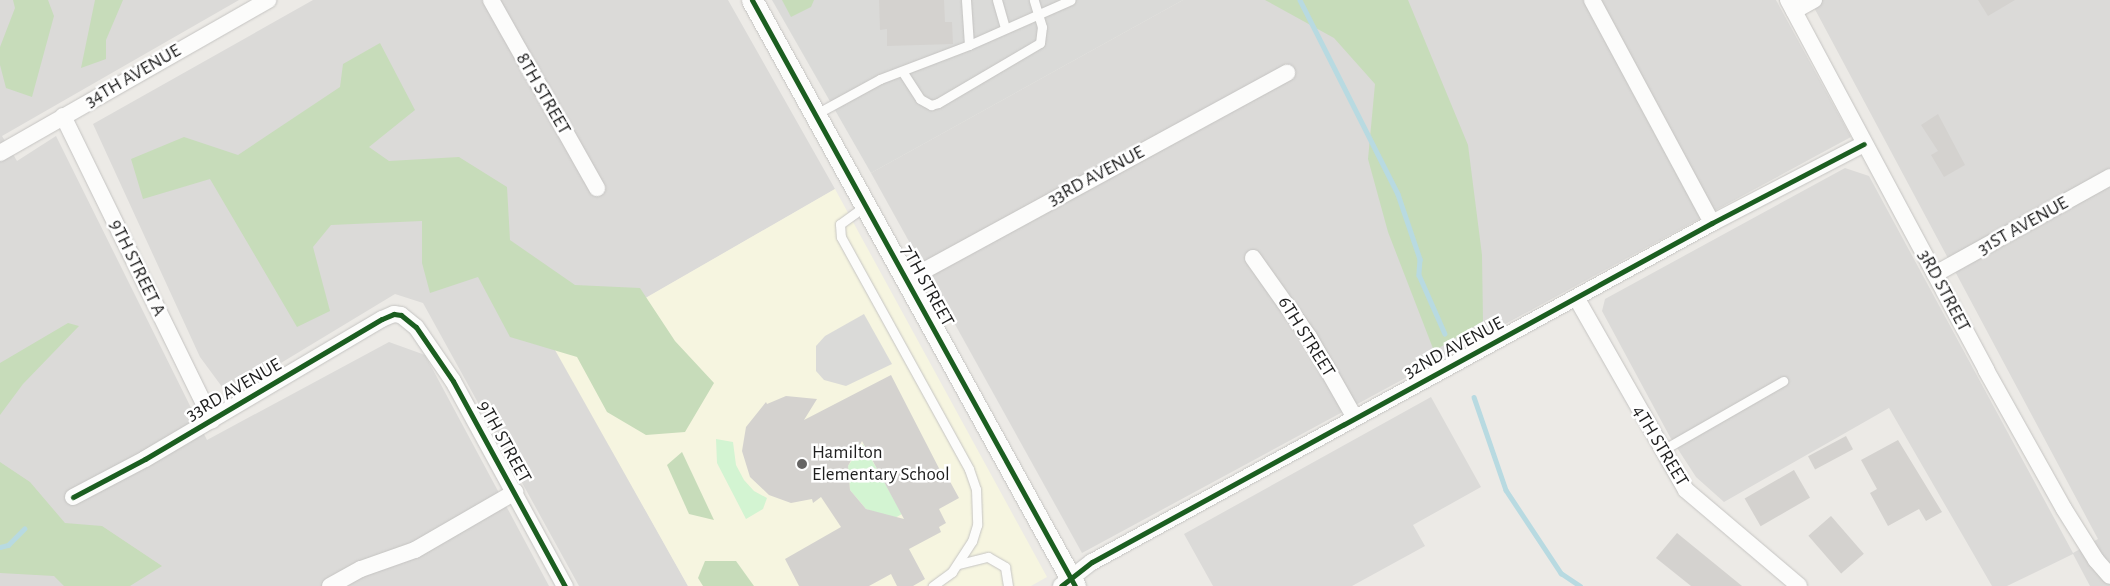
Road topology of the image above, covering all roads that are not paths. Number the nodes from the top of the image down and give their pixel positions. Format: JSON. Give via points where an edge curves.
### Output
{"nodes":[{"id":1,"x":268,"y":0,"type":"edge"},
{"id":2,"x":491,"y":0,"type":"edge"},
{"id":3,"x":752,"y":0,"type":"edge"},
{"id":4,"x":966,"y":0,"type":"edge"},
{"id":5,"x":997,"y":0,"type":"edge"},
{"id":6,"x":1034,"y":0,"type":"edge"},
{"id":7,"x":1071,"y":0,"type":"edge"},
{"id":8,"x":1592,"y":0,"type":"edge"},
{"id":9,"x":1814,"y":0,"type":"edge"},
{"id":10,"x":1791,"y":6,"type":"edge"},
{"id":11,"x":1037,"y":14,"type":"junction"},
{"id":12,"x":1005,"y":28,"type":"junction"},
{"id":13,"x":969,"y":45,"type":"junction"},
{"id":14,"x":902,"y":70,"type":"junction"},
{"id":15,"x":1286,"y":74,"type":"dead end"},
{"id":16,"x":816,"y":114,"type":"junction"},
{"id":17,"x":63,"y":116,"type":"junction"},
{"id":18,"x":1864,"y":144,"type":"junction"},
{"id":19,"x":0,"y":153,"type":"edge"},
{"id":20,"x":2110,"y":178,"type":"edge"},
{"id":21,"x":597,"y":188,"type":"dead end"},
{"id":22,"x":866,"y":206,"type":"junction"},
{"id":23,"x":1712,"y":223,"type":"junction"},
{"id":24,"x":1253,"y":258,"type":"dead end"},
{"id":25,"x":1935,"y":274,"type":"junction"},
{"id":26,"x":907,"y":280,"type":"junction"},
{"id":27,"x":1577,"y":299,"type":"junction"},
{"id":28,"x":409,"y":318,"type":"joint"},
{"id":29,"x":1783,"y":381,"type":"dead end"},
{"id":30,"x":1355,"y":418,"type":"junction"},
{"id":31,"x":212,"y":420,"type":"junction"},
{"id":32,"x":1661,"y":451,"type":"junction"},
{"id":33,"x":515,"y":492,"type":"junction"},
{"id":34,"x":73,"y":497,"type":"dead end"},
{"id":35,"x":959,"y":564,"type":"junction"},
{"id":36,"x":2110,"y":576,"type":"edge"},
{"id":37,"x":1069,"y":583,"type":"edge"},
{"id":38,"x":330,"y":586,"type":"edge"},
{"id":39,"x":565,"y":586,"type":"edge"},
{"id":40,"x":933,"y":586,"type":"edge"},
{"id":41,"x":1008,"y":586,"type":"edge"},
{"id":42,"x":1799,"y":586,"type":"edge"}],
"edges":[{"from":1,"to":17,"type":"street","name":"34TH AVENUE"},
{"from":2,"to":21,"type":"street","name":"8TH STREET"},
{"from":3,"to":16,"type":"street","name":"7TH STREET"},
{"from":4,"to":13,"type":"lane"},
{"from":5,"to":12,"type":"lane"},
{"from":6,"to":11,"type":"lane"},
{"from":7,"to":11,"type":"lane"},
{"from":8,"to":23,"type":"street"},
{"from":9,"to":10,"type":"street"},
{"from":10,"to":18,"type":"street","name":"3RD STREET"},
{"from":11,"to":12,"type":"lane"},
{"from":11,"to":14,"type":"lane","via":[[1043,36],[1034,49],[938,103],[931,105],[920,99]]},
{"from":12,"to":13,"type":"lane"},
{"from":13,"to":14,"type":"lane"},
{"from":14,"to":16,"type":"lane","via":[[871,83]]},
{"from":15,"to":26,"type":"street","name":"33RD AVENUE"},
{"from":16,"to":22,"type":"street","name":"7TH STREET"},
{"from":17,"to":19,"type":"street","name":"34TH AVENUE"},
{"from":17,"to":31,"type":"street","name":"9TH STREET A"},
{"from":18,"to":23,"type":"street","name":"32ND AVENUE"},
{"from":18,"to":25,"type":"street","name":"3RD STREET"},
{"from":20,"to":25,"type":"street","name":"31ST AVENUE"},
{"from":22,"to":26,"type":"street","name":"7TH STREET"},
{"from":22,"to":35,"type":"lane","via":[[840,224],[841,237],[969,469],[976,490],[977,524]]},
{"from":23,"to":27,"type":"street","name":"32ND AVENUE"},
{"from":24,"to":30,"type":"street","name":"6TH STREET","via":[[1308,337]]},
{"from":25,"to":36,"type":"street","name":"3RD STREET","via":[[2064,509]]},
{"from":26,"to":37,"type":"street","name":"7TH STREET"},
{"from":27,"to":30,"type":"street","name":"32ND AVENUE"},
{"from":27,"to":32,"type":"street","name":"4TH STREET"},
{"from":28,"to":31,"type":"street","name":"33RD AVENUE","via":[[394,314],[382,319]]},
{"from":28,"to":33,"type":"street","name":"9TH STREET","via":[[453,381]]},
{"from":29,"to":32,"type":"lane"},
{"from":30,"to":37,"type":"street","name":"32ND AVENUE","via":[[1092,562]]},
{"from":31,"to":34,"type":"street","name":"33RD AVENUE"},
{"from":32,"to":42,"type":"street","name":"4TH STREET","via":[[1680,482],[1700,505]]},
{"from":33,"to":38,"type":"street","via":[[415,550],[361,569]]},
{"from":33,"to":39,"type":"street","name":"9TH STREET"},
{"from":35,"to":40,"type":"lane"},
{"from":35,"to":41,"type":"lane","via":[[988,557],[1004,567]]}]}
